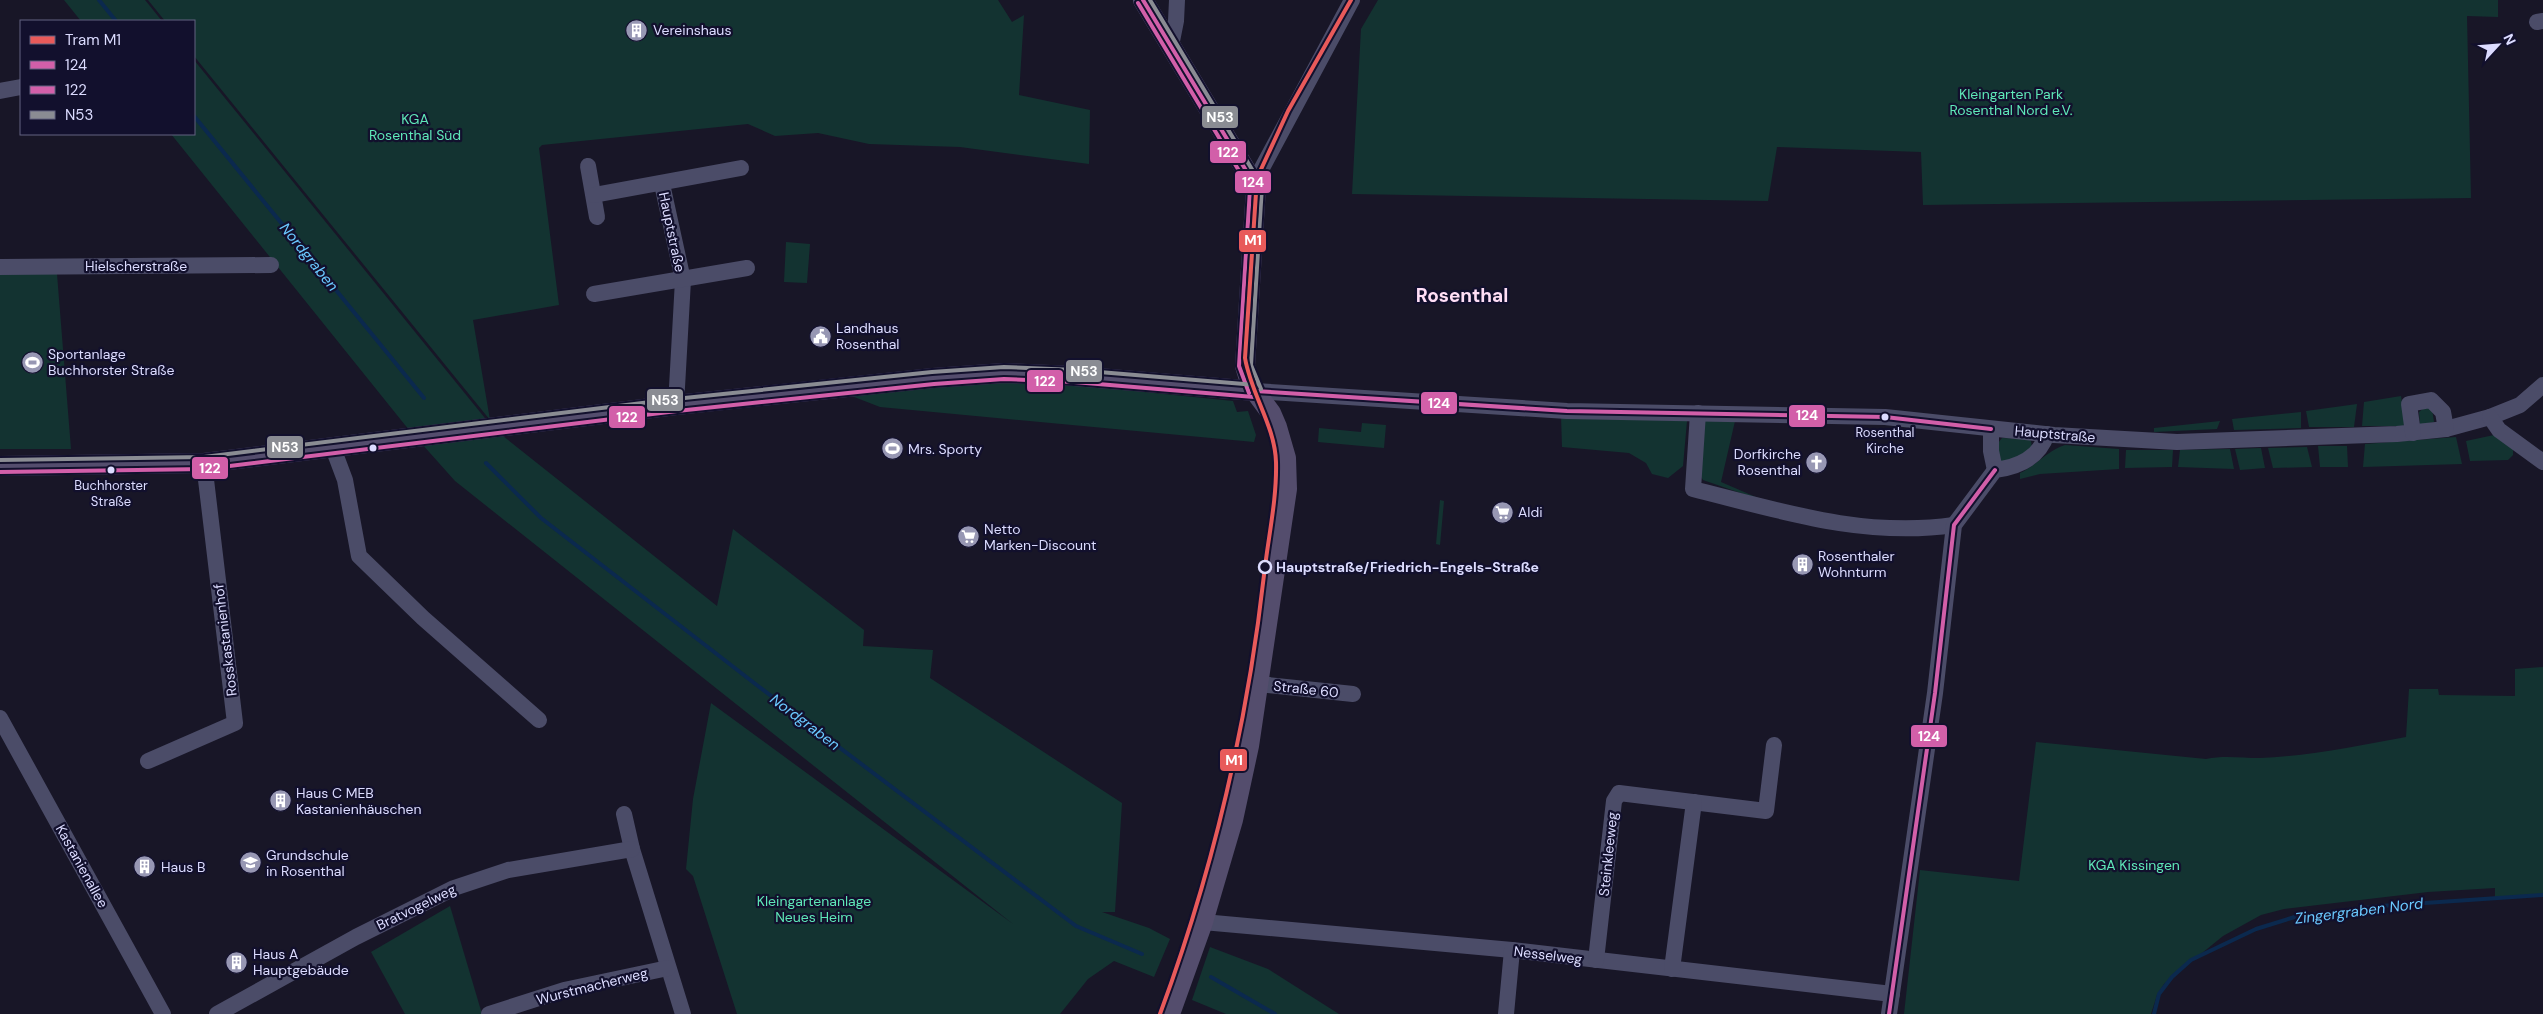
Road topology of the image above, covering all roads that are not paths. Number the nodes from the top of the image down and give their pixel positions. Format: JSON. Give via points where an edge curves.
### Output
{"nodes":[{"id":1,"x":1143,"y":0,"type":"edge"},
{"id":2,"x":1177,"y":0,"type":"edge"},
{"id":3,"x":1352,"y":0,"type":"edge"},
{"id":4,"x":1170,"y":46,"type":"junction"},
{"id":5,"x":20,"y":87,"type":"edge"},
{"id":6,"x":0,"y":91,"type":"edge"},
{"id":7,"x":588,"y":166,"type":"dead end"},
{"id":8,"x":741,"y":168,"type":"dead end"},
{"id":9,"x":662,"y":184,"type":"junction"},
{"id":10,"x":1256,"y":187,"type":"junction"},
{"id":11,"x":594,"y":195,"type":"junction"},
{"id":12,"x":597,"y":217,"type":"dead end"},
{"id":13,"x":271,"y":265,"type":"dead end"},
{"id":14,"x":0,"y":266,"type":"edge"},
{"id":15,"x":747,"y":268,"type":"dead end"},
{"id":16,"x":683,"y":280,"type":"junction"},
{"id":17,"x":594,"y":294,"type":"dead end"},
{"id":18,"x":2543,"y":385,"type":"edge"},
{"id":19,"x":1255,"y":392,"type":"junction"},
{"id":20,"x":676,"y":405,"type":"junction"},
{"id":21,"x":1698,"y":413,"type":"junction"},
{"id":22,"x":2490,"y":417,"type":"junction"},
{"id":23,"x":1991,"y":429,"type":"junction"},
{"id":24,"x":2446,"y":429,"type":"junction"},
{"id":25,"x":2413,"y":433,"type":"junction"},
{"id":26,"x":2047,"y":434,"type":"junction"},
{"id":27,"x":333,"y":448,"type":"junction"},
{"id":28,"x":2543,"y":462,"type":"edge"},
{"id":29,"x":204,"y":463,"type":"junction"},
{"id":30,"x":0,"y":466,"type":"edge"},
{"id":31,"x":1993,"y":473,"type":"junction"},
{"id":32,"x":1954,"y":525,"type":"junction"},
{"id":33,"x":1259,"y":684,"type":"junction"},
{"id":34,"x":1353,"y":694,"type":"dead end"},
{"id":35,"x":0,"y":718,"type":"edge"},
{"id":36,"x":539,"y":720,"type":"dead end"},
{"id":37,"x":1774,"y":745,"type":"dead end"},
{"id":38,"x":148,"y":761,"type":"dead end"},
{"id":39,"x":1694,"y":802,"type":"junction"},
{"id":40,"x":624,"y":814,"type":"dead end"},
{"id":41,"x":632,"y":849,"type":"junction"},
{"id":42,"x":1203,"y":922,"type":"junction"},
{"id":43,"x":1512,"y":950,"type":"junction"},
{"id":44,"x":1596,"y":960,"type":"junction"},
{"id":45,"x":668,"y":968,"type":"junction"},
{"id":46,"x":1672,"y":969,"type":"junction"},
{"id":47,"x":1892,"y":994,"type":"junction"},
{"id":48,"x":163,"y":1014,"type":"edge"},
{"id":49,"x":217,"y":1014,"type":"edge"},
{"id":50,"x":489,"y":1014,"type":"edge"},
{"id":51,"x":683,"y":1014,"type":"edge"},
{"id":52,"x":1170,"y":1014,"type":"edge"},
{"id":53,"x":1506,"y":1014,"type":"edge"},
{"id":54,"x":1889,"y":1014,"type":"edge"}],
"edges":[{"from":1,"to":4,"type":"main road"},
{"from":2,"to":4,"type":"street"},
{"from":3,"to":10,"type":"street","via":[[1262,168]]},
{"from":4,"to":10,"type":"main road"},
{"from":5,"to":6,"type":"street"},
{"from":7,"to":11,"type":"street"},
{"from":8,"to":9,"type":"street","name":"Hauptstraße"},
{"from":9,"to":11,"type":"street","name":"Hauptstraße"},
{"from":9,"to":16,"type":"street","name":"Hauptstraße"},
{"from":10,"to":19,"type":"main road","via":[[1245,366]]},
{"from":11,"to":12,"type":"street"},
{"from":13,"to":14,"type":"street","name":"Hielscherstraße"},
{"from":15,"to":16,"type":"street","name":"Hauptstraße"},
{"from":16,"to":17,"type":"street","name":"Hauptstraße"},
{"from":16,"to":20,"type":"street","name":"Hauptstraße"},
{"from":18,"to":22,"type":"street","name":"Hauptstraße","via":[[2520,405]]},
{"from":19,"to":20,"type":"main road","name":"Hauptstraße","via":[[1004,373]]},
{"from":19,"to":21,"type":"street","name":"Hauptstraße","via":[[1567,411]]},
{"from":19,"to":33,"type":"main road","via":[[1276,423],[1288,475]]},
{"from":20,"to":27,"type":"main road","name":"Hauptstraße"},
{"from":21,"to":23,"type":"street","name":"Hauptstraße","via":[[1879,416]]},
{"from":21,"to":32,"type":"street","via":[[1694,489],[1844,525],[1919,530]]},
{"from":22,"to":24,"type":"street","name":"Hauptstraße"},
{"from":22,"to":28,"type":"street","via":[[2500,430]]},
{"from":23,"to":26,"type":"street","name":"Hauptstraße"},
{"from":23,"to":31,"type":"street"},
{"from":24,"to":25,"type":"street","name":"Hauptstraße"},
{"from":24,"to":25,"type":"street","via":[[2443,412],[2431,400],[2409,404]]},
{"from":25,"to":26,"type":"street","name":"Hauptstraße","via":[[2177,442]]},
{"from":26,"to":31,"type":"street","via":[[2035,456]]},
{"from":27,"to":29,"type":"main road","name":"Hauptstraße"},
{"from":27,"to":36,"type":"street","via":[[345,480],[359,556]]},
{"from":29,"to":30,"type":"main road","name":"Hauptstraße"},
{"from":29,"to":38,"type":"street","name":"Rosskastanienhof","via":[[235,723]]},
{"from":31,"to":32,"type":"street"},
{"from":32,"to":47,"type":"street","via":[[1935,693]]},
{"from":33,"to":34,"type":"street","name":"Straße 60"},
{"from":33,"to":42,"type":"main road","via":[[1232,820]]},
{"from":35,"to":48,"type":"street","name":"Kastanienallee"},
{"from":37,"to":39,"type":"street","name":"Steinkleeweg","via":[[1766,811]]},
{"from":39,"to":44,"type":"street","name":"Steinkleeweg","via":[[1625,793],[1619,793],[1614,801]]},
{"from":39,"to":46,"type":"street"},
{"from":40,"to":41,"type":"street","name":"Wurstmacherweg"},
{"from":41,"to":45,"type":"street","name":"Wurstmacherweg"},
{"from":41,"to":49,"type":"street","name":"Bratvogelweg","via":[[508,870],[454,888],[356,937]]},
{"from":42,"to":43,"type":"street","name":"Nesselweg"},
{"from":42,"to":52,"type":"main road"},
{"from":43,"to":44,"type":"street","name":"Nesselweg"},
{"from":43,"to":53,"type":"street"},
{"from":44,"to":46,"type":"street","name":"Nesselweg"},
{"from":45,"to":50,"type":"street","name":"Wurstmacherweg","via":[[564,990]]},
{"from":45,"to":51,"type":"street","name":"Wurstmacherweg"},
{"from":46,"to":47,"type":"street","name":"Nesselweg"},
{"from":47,"to":54,"type":"street"}]}
